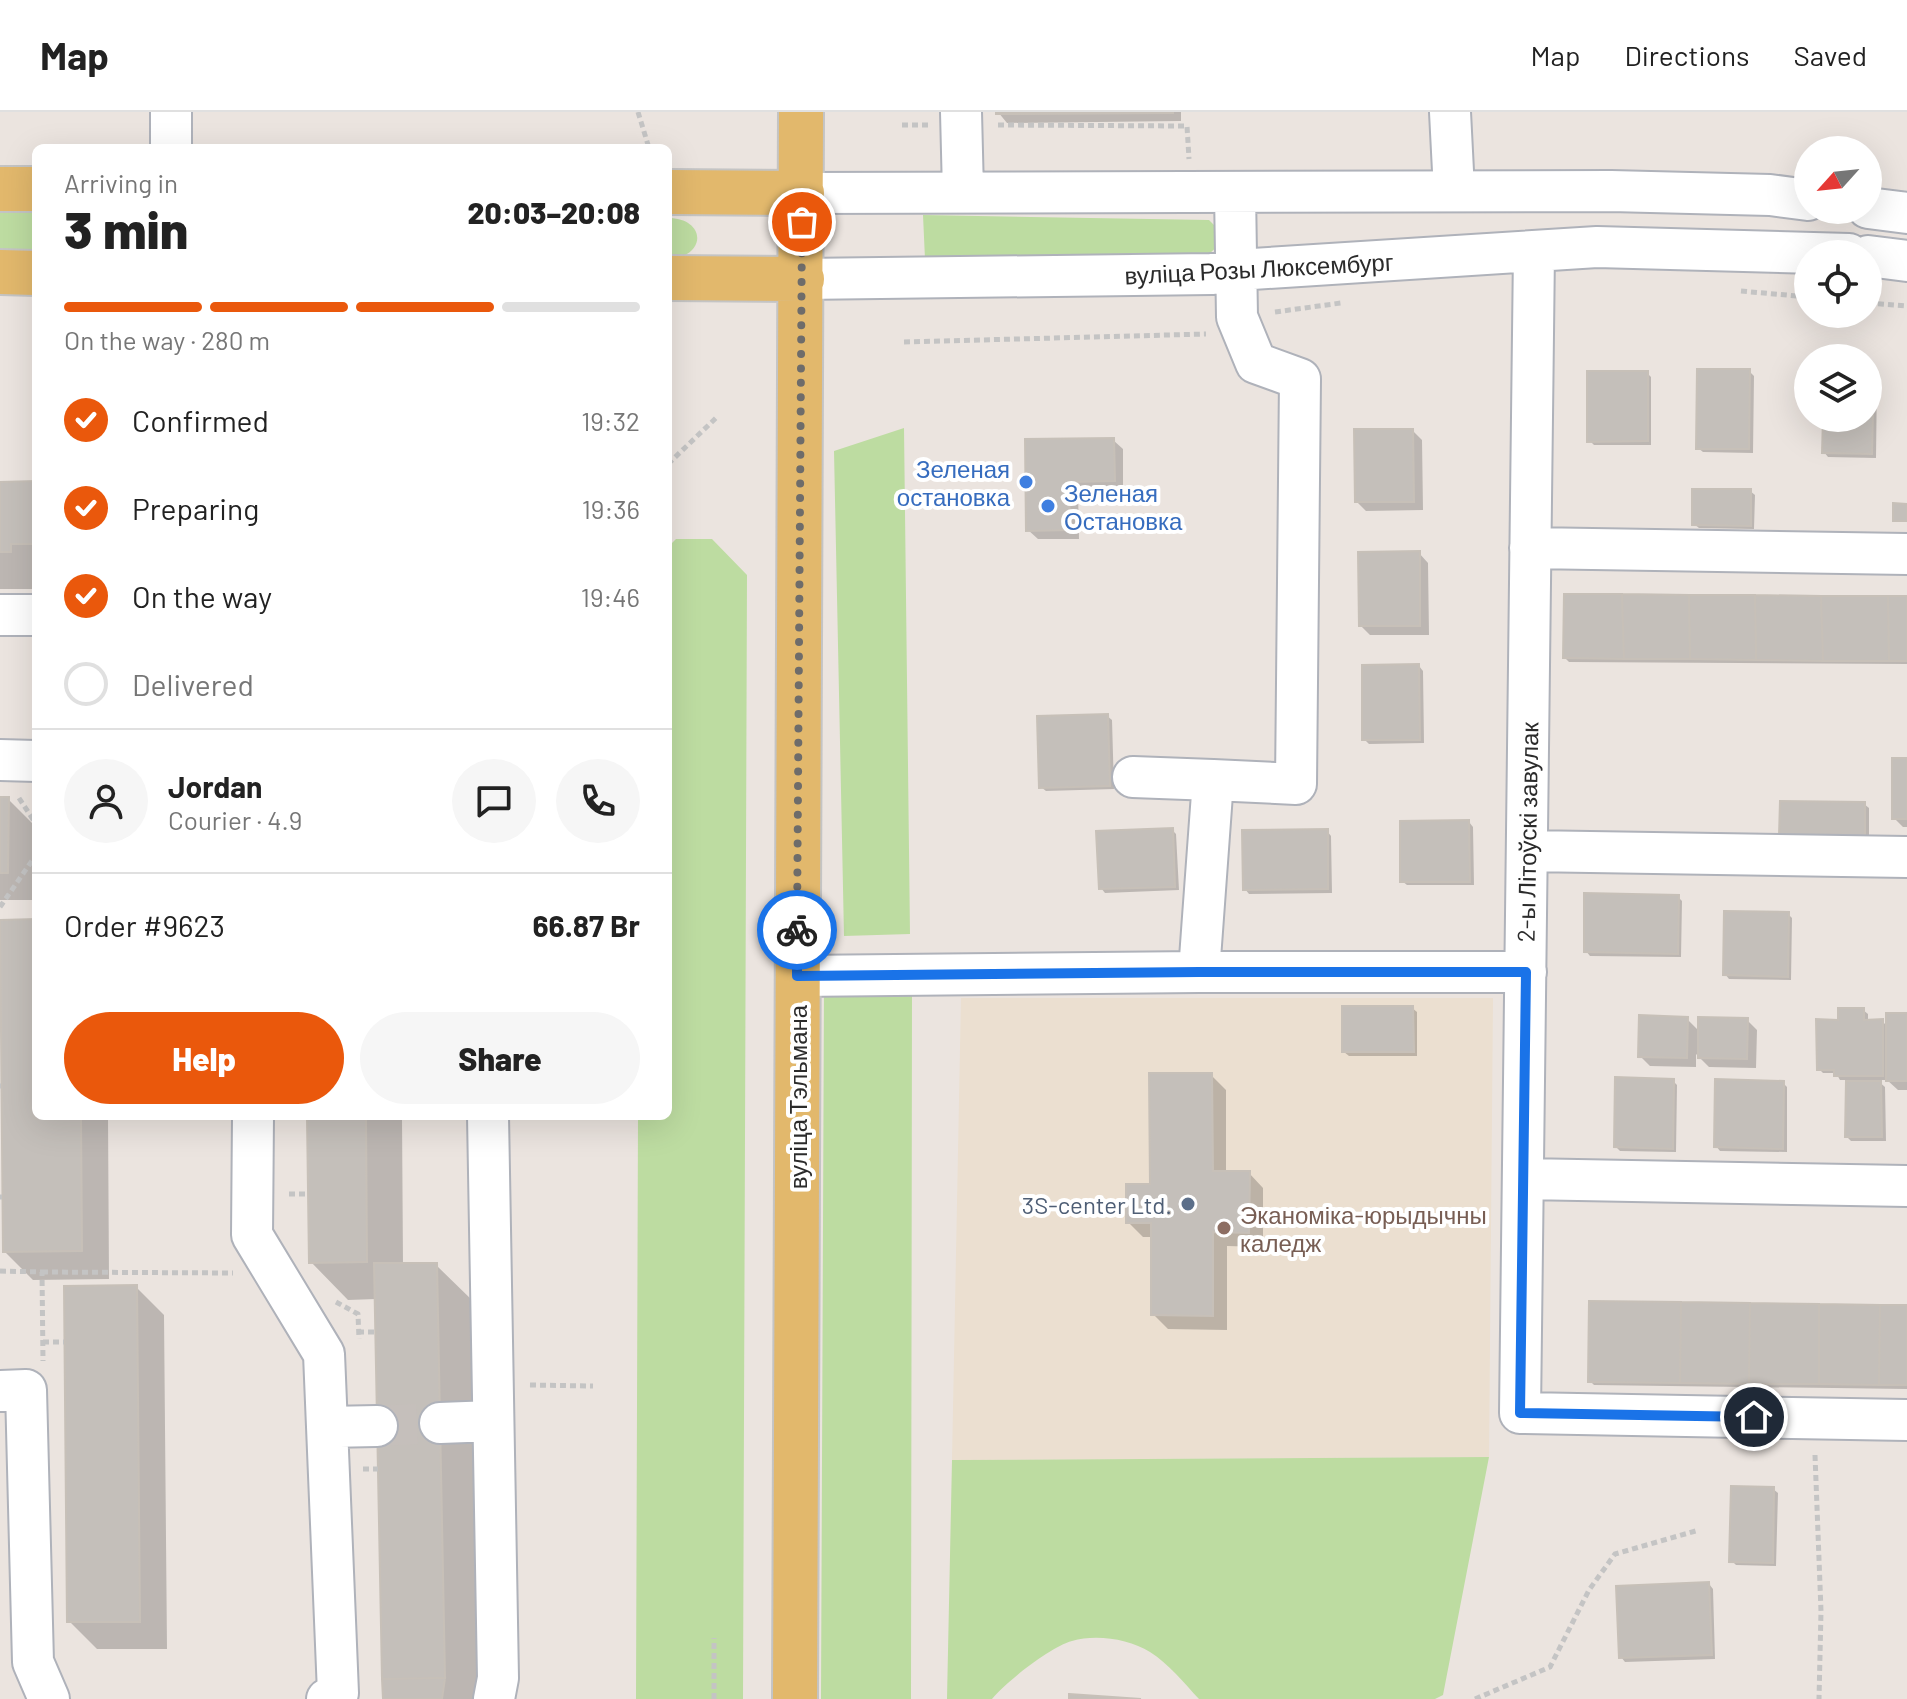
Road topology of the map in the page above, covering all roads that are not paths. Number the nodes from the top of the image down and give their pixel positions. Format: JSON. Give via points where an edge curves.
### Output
{"nodes":[{"id":1,"x":171,"y":112,"type":"edge"},
{"id":2,"x":801,"y":112,"type":"edge"},
{"id":3,"x":1450,"y":112,"type":"edge"},
{"id":4,"x":961,"y":118,"type":"edge"},
{"id":5,"x":171,"y":144,"type":"edge"},
{"id":6,"x":0,"y":189,"type":"edge"},
{"id":7,"x":32,"y":189,"type":"edge"},
{"id":8,"x":1454,"y":191,"type":"junction"},
{"id":9,"x":672,"y":192,"type":"edge"},
{"id":10,"x":963,"y":192,"type":"junction"},
{"id":11,"x":1235,"y":192,"type":"junction"},
{"id":12,"x":802,"y":193,"type":"junction"},
{"id":13,"x":1794,"y":198,"type":"edge"},
{"id":14,"x":1882,"y":210,"type":"edge"},
{"id":15,"x":1907,"y":213,"type":"edge"},
{"id":16,"x":1534,"y":251,"type":"junction"},
{"id":17,"x":1794,"y":252,"type":"edge"},
{"id":18,"x":1882,"y":258,"type":"edge"},
{"id":19,"x":1907,"y":261,"type":"edge"},
{"id":20,"x":1237,"y":270,"type":"junction"},
{"id":21,"x":0,"y":272,"type":"edge"},
{"id":22,"x":32,"y":273,"type":"edge"},
{"id":23,"x":672,"y":278,"type":"edge"},
{"id":24,"x":802,"y":279,"type":"junction"},
{"id":25,"x":1530,"y":548,"type":"junction"},
{"id":26,"x":1907,"y":554,"type":"edge"},
{"id":27,"x":0,"y":615,"type":"edge"},
{"id":28,"x":32,"y":615,"type":"edge"},
{"id":29,"x":1133,"y":777,"type":"dead end"},
{"id":30,"x":1213,"y":780,"type":"junction"},
{"id":31,"x":1527,"y":851,"type":"junction"},
{"id":32,"x":1907,"y":857,"type":"edge"},
{"id":33,"x":1199,"y":972,"type":"junction"},
{"id":34,"x":1526,"y":972,"type":"junction"},
{"id":35,"x":797,"y":976,"type":"junction"},
{"id":36,"x":253,"y":1120,"type":"edge"},
{"id":37,"x":488,"y":1120,"type":"edge"},
{"id":38,"x":1523,"y":1179,"type":"junction"},
{"id":39,"x":1907,"y":1186,"type":"edge"},
{"id":40,"x":0,"y":1391,"type":"edge"},
{"id":41,"x":493,"y":1403,"type":"junction"},
{"id":42,"x":1907,"y":1420,"type":"edge"},
{"id":43,"x":440,"y":1423,"type":"tunnel mouth"},
{"id":44,"x":377,"y":1426,"type":"tunnel mouth"},
{"id":45,"x":327,"y":1427,"type":"junction"},
{"id":46,"x":49,"y":1699,"type":"edge"},
{"id":47,"x":327,"y":1699,"type":"edge"},
{"id":48,"x":494,"y":1699,"type":"edge"},
{"id":49,"x":795,"y":1699,"type":"edge"}],
"edges":[{"from":1,"to":5,"type":"street"},
{"from":2,"to":12,"type":"main road","name":"вуліца Тэльмана"},
{"from":3,"to":8,"type":"street"},
{"from":4,"to":10,"type":"street"},
{"from":6,"to":7,"type":"main road"},
{"from":8,"to":11,"type":"street"},
{"from":8,"to":13,"type":"street"},
{"from":9,"to":12,"type":"main road"},
{"from":10,"to":11,"type":"street"},
{"from":10,"to":12,"type":"street"},
{"from":11,"to":20,"type":"street"},
{"from":12,"to":24,"type":"main road","name":"вуліца Тэльмана"},
{"from":14,"to":15,"type":"street"},
{"from":16,"to":17,"type":"street","name":"вуліца Розы Люксембург","via":[[1597,247]]},
{"from":16,"to":20,"type":"street","name":"вуліца Розы Люксембург"},
{"from":16,"to":25,"type":"street","name":"2-ы Літоўскі завулак"},
{"from":18,"to":19,"type":"street"},
{"from":20,"to":24,"type":"street","name":"вуліца Розы Люксембург"},
{"from":20,"to":30,"type":"street","via":[[1237,317],[1256,363],[1300,379],[1296,784]]},
{"from":21,"to":22,"type":"main road"},
{"from":23,"to":24,"type":"main road","name":"вуліца Розы Люксембург"},
{"from":24,"to":35,"type":"main road","name":"вуліца Тэльмана"},
{"from":25,"to":26,"type":"street"},
{"from":25,"to":31,"type":"street","name":"2-ы Літоўскі завулак"},
{"from":27,"to":28,"type":"street"},
{"from":29,"to":30,"type":"street"},
{"from":30,"to":33,"type":"street"},
{"from":31,"to":32,"type":"street"},
{"from":31,"to":34,"type":"street","name":"2-ы Літоўскі завулак"},
{"from":33,"to":34,"type":"street"},
{"from":33,"to":35,"type":"street"},
{"from":34,"to":38,"type":"street","name":"2-ы Літоўскі завулак"},
{"from":35,"to":49,"type":"main road","name":"вуліца Тэльмана"},
{"from":36,"to":45,"type":"street","via":[[252,1235],[324,1354]]},
{"from":37,"to":41,"type":"street"},
{"from":38,"to":39,"type":"street"},
{"from":38,"to":42,"type":"street","name":"2-ы Літоўскі завулак","via":[[1520,1413]]},
{"from":40,"to":46,"type":"street","via":[[26,1390],[33,1662]]},
{"from":41,"to":43,"type":"street"},
{"from":41,"to":48,"type":"street","via":[[498,1678]]},
{"from":44,"to":45,"type":"street"},
{"from":45,"to":47,"type":"street","via":[[338,1693]]}]}
